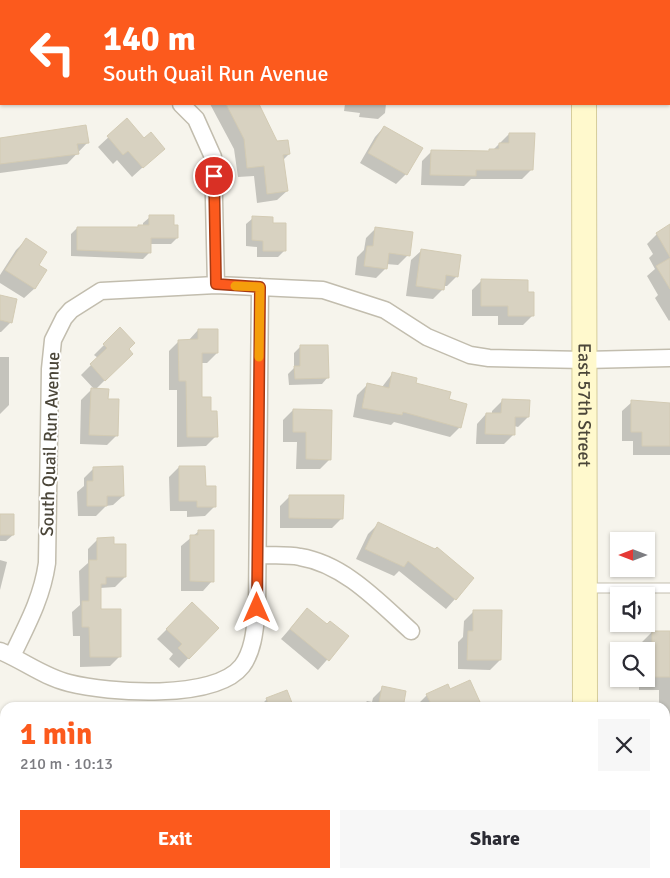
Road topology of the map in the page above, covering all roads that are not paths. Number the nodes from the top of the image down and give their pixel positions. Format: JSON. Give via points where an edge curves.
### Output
{"nodes":[{"id":1,"x":182,"y":105,"type":"edge"},
{"id":2,"x":584,"y":105,"type":"edge"},
{"id":3,"x":216,"y":284,"type":"junction"},
{"id":4,"x":260,"y":287,"type":"junction"},
{"id":5,"x":670,"y":358,"type":"edge"},
{"id":6,"x":585,"y":360,"type":"junction"},
{"id":7,"x":258,"y":556,"type":"junction"},
{"id":8,"x":585,"y":588,"type":"junction"},
{"id":9,"x":670,"y":588,"type":"edge"},
{"id":10,"x":410,"y":631,"type":"dead end"},
{"id":11,"x":6,"y":654,"type":"edge"},
{"id":12,"x":585,"y":702,"type":"edge"}],
"edges":[{"from":1,"to":3,"type":"street","via":[[196,119],[213,158]]},
{"from":2,"to":6,"type":"main road","name":"East 57th Street"},
{"from":3,"to":4,"type":"street","name":"South Quail Run Avenue"},
{"from":3,"to":11,"type":"street","name":"South Quail Run Avenue","via":[[101,291],[71,310],[57,328],[50,369],[44,585],[36,609]]},
{"from":4,"to":6,"type":"street","name":"South Quail Run Avenue","via":[[323,290],[358,299],[384,310],[427,337],[470,355]]},
{"from":4,"to":7,"type":"street"},
{"from":5,"to":6,"type":"street","name":"South Quail Run Avenue"},
{"from":6,"to":8,"type":"main road","name":"East 57th Street"},
{"from":7,"to":10,"type":"street","via":[[298,556],[324,564],[357,584]]},
{"from":7,"to":11,"type":"street","via":[[257,608],[250,652],[233,676],[209,687],[183,691],[101,689],[68,683],[38,672]]},
{"from":8,"to":9,"type":"lane"},
{"from":8,"to":12,"type":"main road","name":"East 57th Street"}]}
